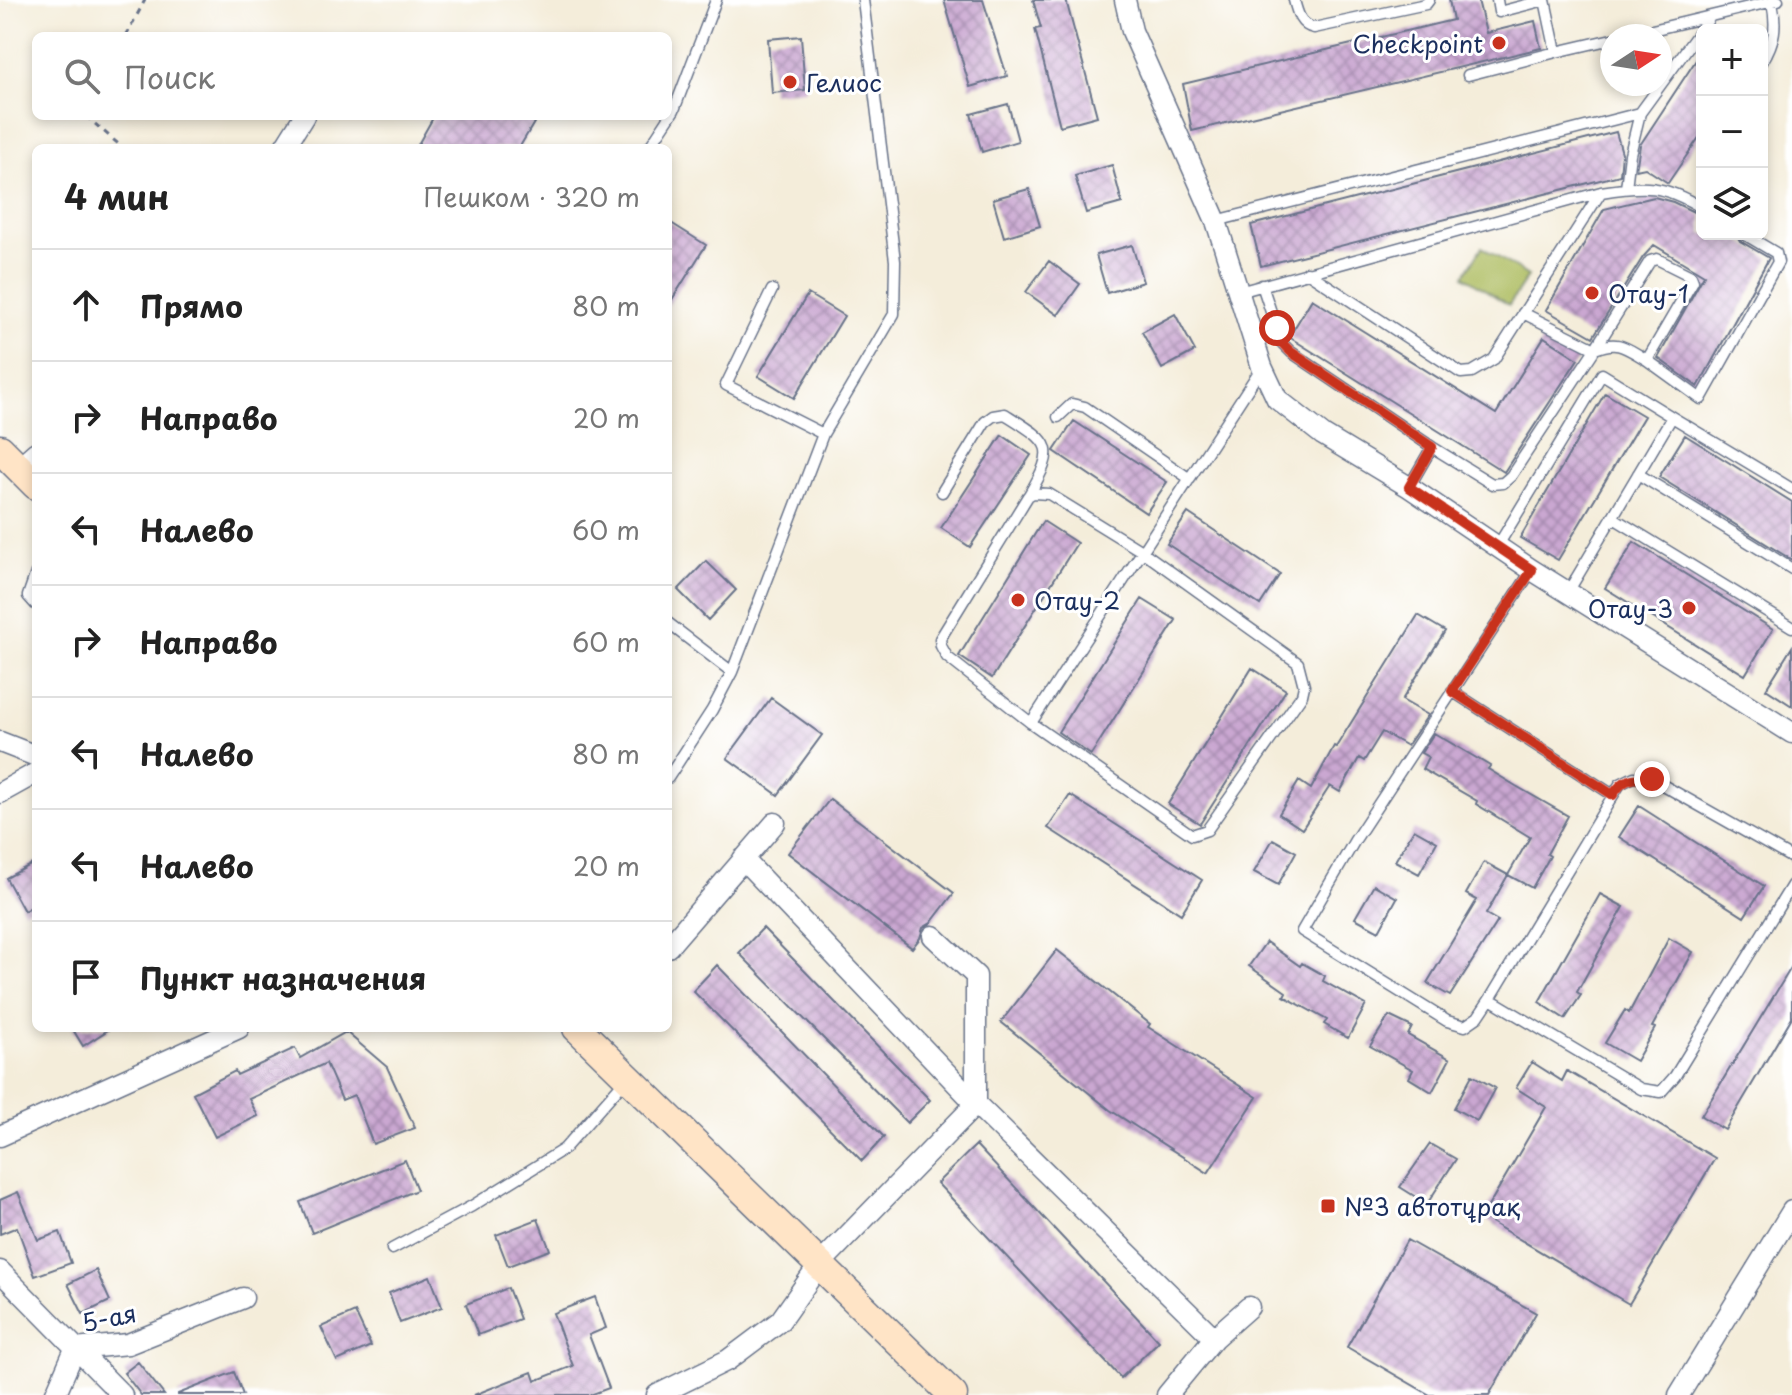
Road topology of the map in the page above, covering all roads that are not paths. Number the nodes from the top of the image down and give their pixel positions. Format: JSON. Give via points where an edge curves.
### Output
{"nodes":[{"id":1,"x":716,"y":0,"type":"edge"},
{"id":2,"x":863,"y":0,"type":"edge"},
{"id":3,"x":1125,"y":0,"type":"edge"},
{"id":4,"x":1294,"y":0,"type":"edge"},
{"id":5,"x":1429,"y":0,"type":"edge"},
{"id":6,"x":1497,"y":0,"type":"edge"},
{"id":7,"x":1775,"y":1,"type":"edge"},
{"id":8,"x":1710,"y":17,"type":"junction"},
{"id":9,"x":1672,"y":26,"type":"edge"},
{"id":10,"x":1600,"y":42,"type":"edge"},
{"id":11,"x":1768,"y":51,"type":"edge"},
{"id":12,"x":1556,"y":52,"type":"junction"},
{"id":13,"x":1468,"y":75,"type":"dead end"},
{"id":14,"x":672,"y":113,"type":"edge"},
{"id":15,"x":1640,"y":113,"type":"junction"},
{"id":16,"x":302,"y":120,"type":"edge"},
{"id":17,"x":667,"y":120,"type":"edge"},
{"id":18,"x":286,"y":144,"type":"edge"},
{"id":19,"x":652,"y":144,"type":"edge"},
{"id":20,"x":1626,"y":188,"type":"junction"},
{"id":21,"x":1601,"y":192,"type":"junction"},
{"id":22,"x":1696,"y":204,"type":"edge"},
{"id":23,"x":1216,"y":221,"type":"junction"},
{"id":24,"x":1754,"y":240,"type":"edge"},
{"id":25,"x":1307,"y":272,"type":"junction"},
{"id":26,"x":1262,"y":285,"type":"junction"},
{"id":27,"x":772,"y":290,"type":"dead end"},
{"id":28,"x":1239,"y":292,"type":"junction"},
{"id":29,"x":1523,"y":313,"type":"junction"},
{"id":30,"x":1595,"y":349,"type":"junction"},
{"id":31,"x":1647,"y":360,"type":"junction"},
{"id":32,"x":1262,"y":367,"type":"junction"},
{"id":33,"x":1058,"y":417,"type":"dead end"},
{"id":34,"x":1672,"y":417,"type":"junction"},
{"id":35,"x":823,"y":434,"type":"junction"},
{"id":36,"x":1432,"y":447,"type":"junction"},
{"id":37,"x":1638,"y":474,"type":"junction"},
{"id":38,"x":1190,"y":479,"type":"junction"},
{"id":39,"x":1409,"y":487,"type":"junction"},
{"id":40,"x":1792,"y":489,"type":"edge"},
{"id":41,"x":942,"y":492,"type":"dead end"},
{"id":42,"x":1028,"y":496,"type":"junction"},
{"id":43,"x":1612,"y":517,"type":"junction"},
{"id":44,"x":1497,"y":547,"type":"junction"},
{"id":45,"x":1143,"y":552,"type":"junction"},
{"id":46,"x":1792,"y":569,"type":"edge"},
{"id":47,"x":1532,"y":570,"type":"junction"},
{"id":48,"x":1568,"y":592,"type":"junction"},
{"id":49,"x":672,"y":626,"type":"edge"},
{"id":50,"x":1792,"y":627,"type":"edge"},
{"id":51,"x":732,"y":672,"type":"junction"},
{"id":52,"x":1452,"y":691,"type":"junction"},
{"id":53,"x":1031,"y":723,"type":"junction"},
{"id":54,"x":1792,"y":733,"type":"edge"},
{"id":55,"x":0,"y":742,"type":"edge"},
{"id":56,"x":32,"y":754,"type":"edge"},
{"id":57,"x":672,"y":772,"type":"edge"},
{"id":58,"x":32,"y":775,"type":"edge"},
{"id":59,"x":0,"y":793,"type":"edge"},
{"id":60,"x":1613,"y":795,"type":"junction"},
{"id":61,"x":775,"y":823,"type":"dead end"},
{"id":62,"x":1792,"y":858,"type":"edge"},
{"id":63,"x":743,"y":859,"type":"junction"},
{"id":64,"x":1792,"y":885,"type":"edge"},
{"id":65,"x":933,"y":936,"type":"dead end"},
{"id":66,"x":672,"y":942,"type":"edge"},
{"id":67,"x":1490,"y":999,"type":"junction"},
{"id":68,"x":230,"y":1032,"type":"edge"},
{"id":69,"x":588,"y":1032,"type":"edge"},
{"id":70,"x":628,"y":1077,"type":"junction"},
{"id":71,"x":976,"y":1104,"type":"junction"},
{"id":72,"x":0,"y":1136,"type":"edge"},
{"id":73,"x":1792,"y":1211,"type":"edge"},
{"id":74,"x":392,"y":1249,"type":"dead end"},
{"id":75,"x":820,"y":1264,"type":"junction"},
{"id":76,"x":0,"y":1271,"type":"edge"},
{"id":77,"x":243,"y":1298,"type":"dead end"},
{"id":78,"x":1249,"y":1307,"type":"dead end"},
{"id":79,"x":1214,"y":1338,"type":"junction"},
{"id":80,"x":75,"y":1349,"type":"junction"},
{"id":81,"x":55,"y":1395,"type":"edge"},
{"id":82,"x":122,"y":1395,"type":"edge"},
{"id":83,"x":657,"y":1395,"type":"edge"},
{"id":84,"x":953,"y":1395,"type":"edge"},
{"id":85,"x":1167,"y":1395,"type":"edge"},
{"id":86,"x":1679,"y":1395,"type":"edge"}],
"edges":[{"from":1,"to":14,"type":"lane"},
{"from":2,"to":35,"type":"lane","via":[[895,261],[894,314]]},
{"from":3,"to":23,"type":"street","via":[[1132,31]]},
{"from":4,"to":5,"type":"lane","via":[[1298,16],[1314,28]]},
{"from":6,"to":12,"type":"lane","via":[[1499,12],[1545,0]]},
{"from":7,"to":8,"type":"lane"},
{"from":7,"to":11,"type":"lane","via":[[1776,31]]},
{"from":8,"to":9,"type":"lane"},
{"from":8,"to":15,"type":"lane"},
{"from":10,"to":12,"type":"lane"},
{"from":12,"to":13,"type":"lane"},
{"from":15,"to":20,"type":"lane"},
{"from":15,"to":23,"type":"lane"},
{"from":16,"to":18,"type":"street"},
{"from":17,"to":19,"type":"lane"},
{"from":20,"to":21,"type":"lane"},
{"from":20,"to":22,"type":"lane","via":[[1677,192]]},
{"from":21,"to":25,"type":"lane"},
{"from":21,"to":29,"type":"lane"},
{"from":23,"to":28,"type":"street"},
{"from":24,"to":31,"type":"lane","via":[[1776,253],[1778,262],[1701,399]]},
{"from":25,"to":26,"type":"lane"},
{"from":25,"to":29,"type":"lane","via":[[1461,373],[1494,359]]},
{"from":26,"to":28,"type":"lane"},
{"from":26,"to":36,"type":"lane","via":[[1281,342],[1291,352]]},
{"from":27,"to":35,"type":"lane","via":[[726,385]]},
{"from":28,"to":32,"type":"street"},
{"from":29,"to":30,"type":"lane"},
{"from":30,"to":31,"type":"lane","via":[[1611,342]]},
{"from":30,"to":31,"type":"lane","via":[[1650,261],[1657,259],[1693,281]]},
{"from":30,"to":36,"type":"lane","via":[[1503,483],[1492,484]]},
{"from":32,"to":38,"type":"lane"},
{"from":32,"to":39,"type":"street","via":[[1277,399],[1323,435]]},
{"from":33,"to":38,"type":"lane","via":[[1072,404],[1085,407]]},
{"from":34,"to":37,"type":"lane"},
{"from":34,"to":40,"type":"lane"},
{"from":34,"to":44,"type":"lane","via":[[1602,374]]},
{"from":35,"to":51,"type":"lane"},
{"from":36,"to":39,"type":"lane"},
{"from":37,"to":43,"type":"lane"},
{"from":37,"to":46,"type":"lane"},
{"from":38,"to":45,"type":"lane"},
{"from":39,"to":44,"type":"street"},
{"from":41,"to":42,"type":"lane","via":[[985,422],[1005,414],[1041,437],[1046,449],[1046,465]]},
{"from":42,"to":45,"type":"lane","via":[[1049,494]]},
{"from":42,"to":53,"type":"lane","via":[[940,639],[947,657]]},
{"from":43,"to":48,"type":"lane"},
{"from":43,"to":50,"type":"lane"},
{"from":44,"to":47,"type":"street"},
{"from":45,"to":53,"type":"lane"},
{"from":45,"to":53,"type":"lane","via":[[1298,663],[1302,695],[1207,830],[1192,835]]},
{"from":47,"to":48,"type":"street"},
{"from":47,"to":52,"type":"lane"},
{"from":48,"to":54,"type":"street"},
{"from":49,"to":51,"type":"lane"},
{"from":51,"to":57,"type":"lane"},
{"from":52,"to":60,"type":"lane"},
{"from":52,"to":67,"type":"lane","via":[[1302,931],[1447,1021],[1465,1026]]},
{"from":55,"to":56,"type":"street"},
{"from":58,"to":59,"type":"street"},
{"from":60,"to":62,"type":"lane","via":[[1634,777],[1652,779]]},
{"from":60,"to":67,"type":"lane"},
{"from":61,"to":63,"type":"street"},
{"from":63,"to":66,"type":"street"},
{"from":63,"to":71,"type":"street"},
{"from":64,"to":67,"type":"lane","via":[[1661,1092],[1641,1089]]},
{"from":65,"to":71,"type":"street","via":[[976,976]]},
{"from":68,"to":72,"type":"street"},
{"from":69,"to":70,"type":"main road"},
{"from":70,"to":74,"type":"lane","via":[[564,1149]]},
{"from":70,"to":75,"type":"main road"},
{"from":71,"to":75,"type":"street"},
{"from":71,"to":79,"type":"street"},
{"from":73,"to":86,"type":"street"},
{"from":75,"to":83,"type":"street","via":[[780,1321],[728,1360]]},
{"from":75,"to":84,"type":"main road"},
{"from":76,"to":80,"type":"street"},
{"from":77,"to":80,"type":"street","name":"5-ая","via":[[128,1344]]},
{"from":78,"to":79,"type":"street"},
{"from":79,"to":85,"type":"street"},
{"from":80,"to":81,"type":"street","name":"5-ая"},
{"from":80,"to":82,"type":"street"}]}
